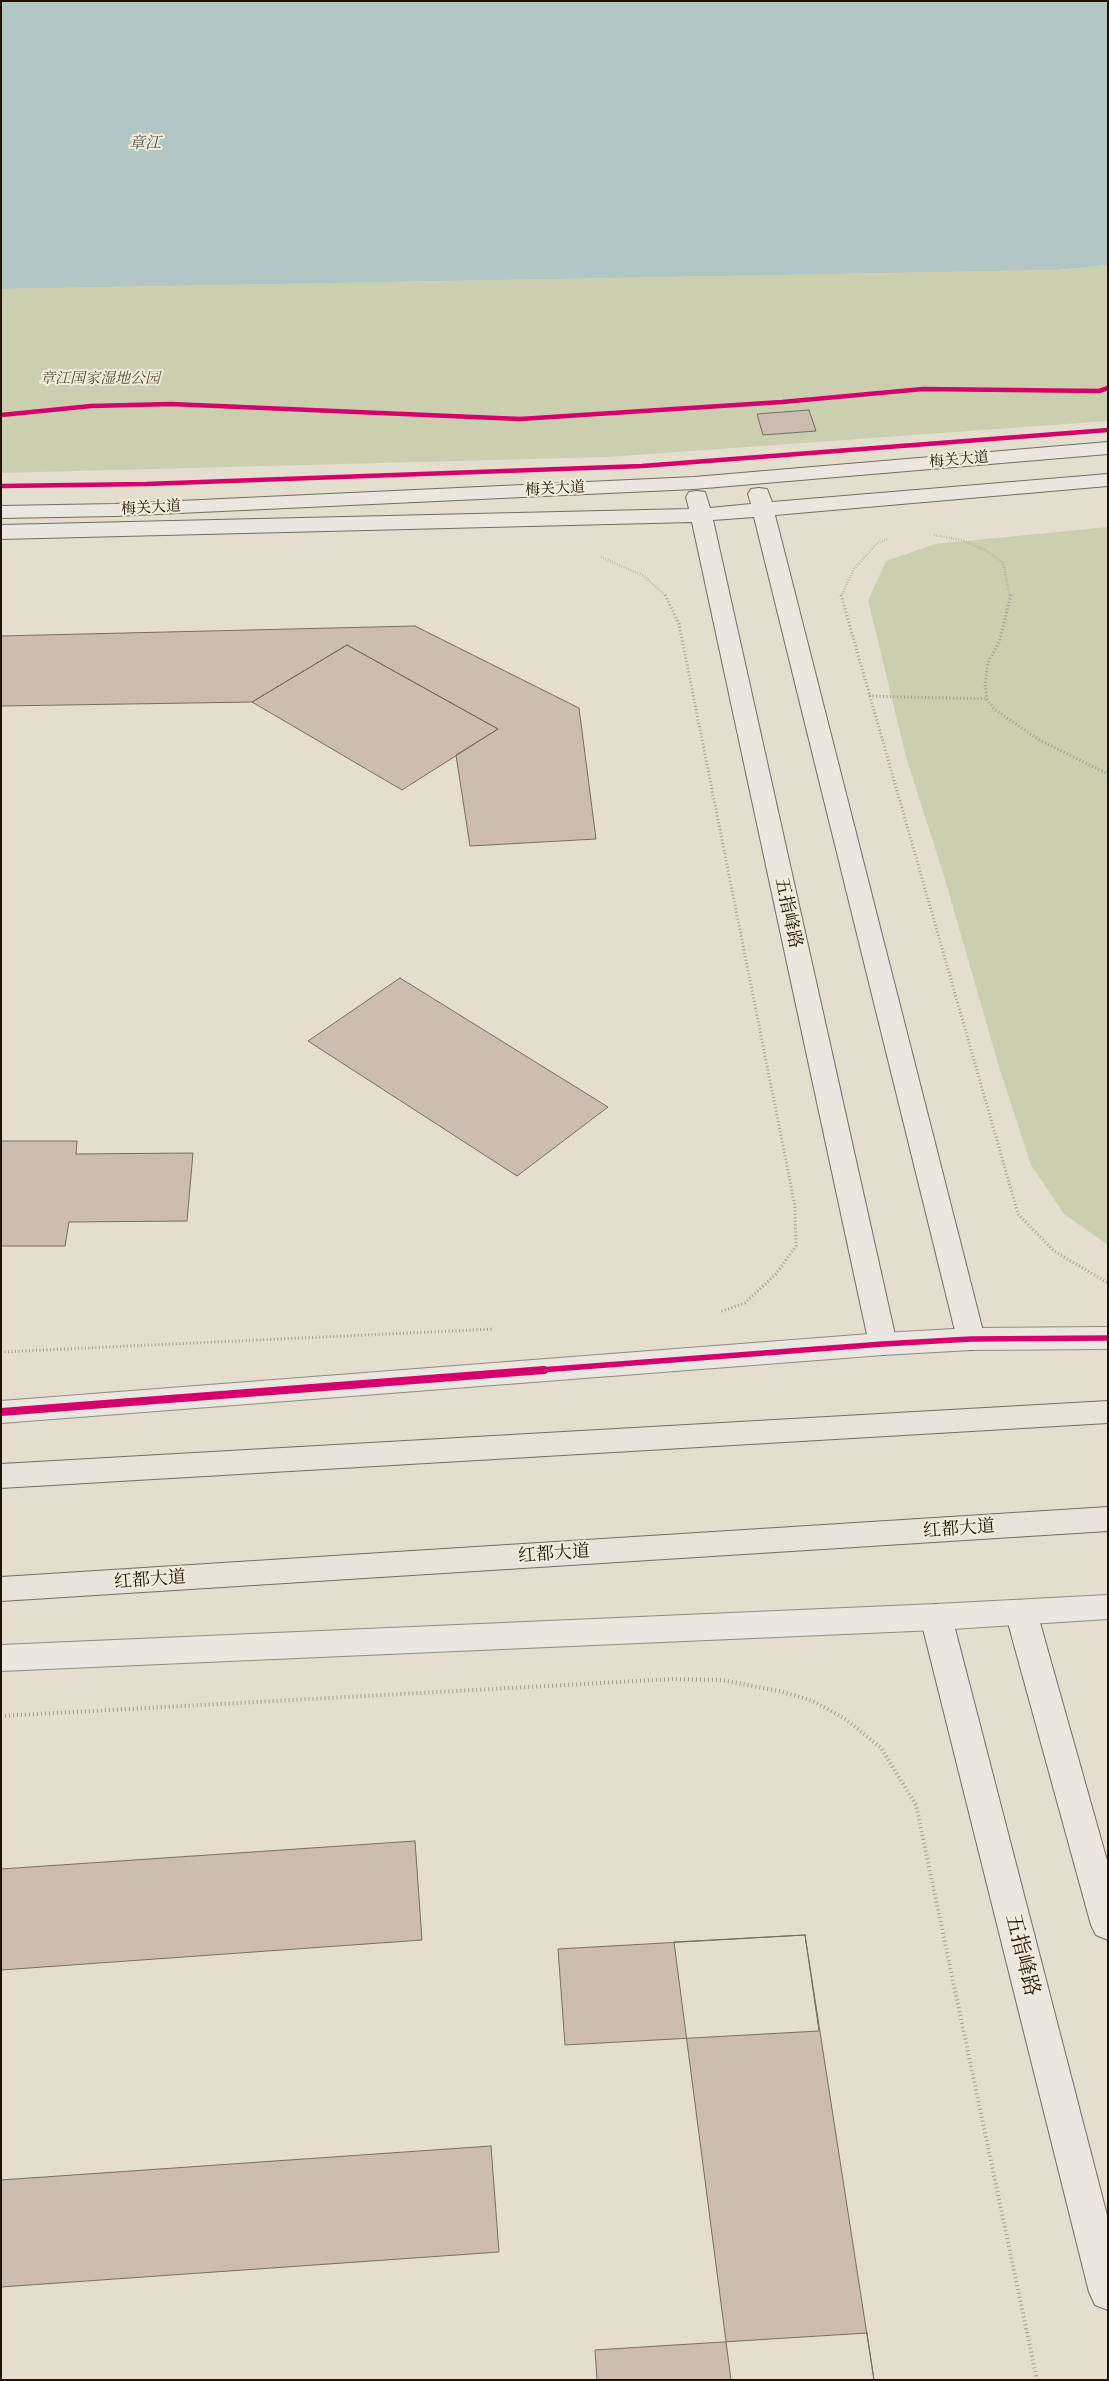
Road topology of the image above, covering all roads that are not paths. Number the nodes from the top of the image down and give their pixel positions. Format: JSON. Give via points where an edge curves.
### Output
{"nodes":[{"id":1,"x":1108,"y":448,"type":"edge"},
{"id":2,"x":754,"y":478,"type":"junction"},
{"id":3,"x":1108,"y":480,"type":"edge"},
{"id":4,"x":694,"y":483,"type":"junction"},
{"id":5,"x":764,"y":511,"type":"junction"},
{"id":6,"x":1,"y":512,"type":"edge"},
{"id":7,"x":701,"y":515,"type":"junction"},
{"id":8,"x":1,"y":532,"type":"edge"},
{"id":9,"x":1108,"y":1338,"type":"edge"},
{"id":10,"x":971,"y":1339,"type":"junction"},
{"id":11,"x":883,"y":1344,"type":"junction"},
{"id":12,"x":1,"y":1412,"type":"edge"},
{"id":13,"x":1108,"y":1412,"type":"edge"},
{"id":14,"x":1,"y":1476,"type":"edge"},
{"id":15,"x":1108,"y":1519,"type":"edge"},
{"id":16,"x":1,"y":1589,"type":"edge"},
{"id":17,"x":1108,"y":1606,"type":"edge"},
{"id":18,"x":1021,"y":1612,"type":"junction"},
{"id":19,"x":936,"y":1617,"type":"junction"},
{"id":20,"x":1,"y":1658,"type":"edge"},
{"id":21,"x":1108,"y":1925,"type":"edge"},
{"id":22,"x":1108,"y":2292,"type":"edge"}],
"edges":[{"from":1,"to":2,"type":"main road","name":"梅关大道"},
{"from":2,"to":4,"type":"main road","name":"梅关大道"},
{"from":2,"to":5,"type":"main road"},
{"from":3,"to":5,"type":"main road","name":"梅关大道"},
{"from":4,"to":6,"type":"main road","name":"梅关大道","via":[[114,510]]},
{"from":4,"to":7,"type":"main road","name":"五指峰路"},
{"from":5,"to":7,"type":"main road","name":"梅关大道"},
{"from":5,"to":10,"type":"main road"},
{"from":7,"to":8,"type":"main road","name":"梅关大道"},
{"from":7,"to":11,"type":"main road","name":"五指峰路"},
{"from":9,"to":10,"type":"main road"},
{"from":10,"to":11,"type":"main road"},
{"from":11,"to":12,"type":"main road"},
{"from":13,"to":14,"type":"main road"},
{"from":15,"to":16,"type":"main road","name":"红都大道"},
{"from":17,"to":18,"type":"main road"},
{"from":18,"to":19,"type":"main road"},
{"from":18,"to":21,"type":"main road"},
{"from":19,"to":20,"type":"main road"},
{"from":19,"to":22,"type":"main road","name":"五指峰路"}]}
